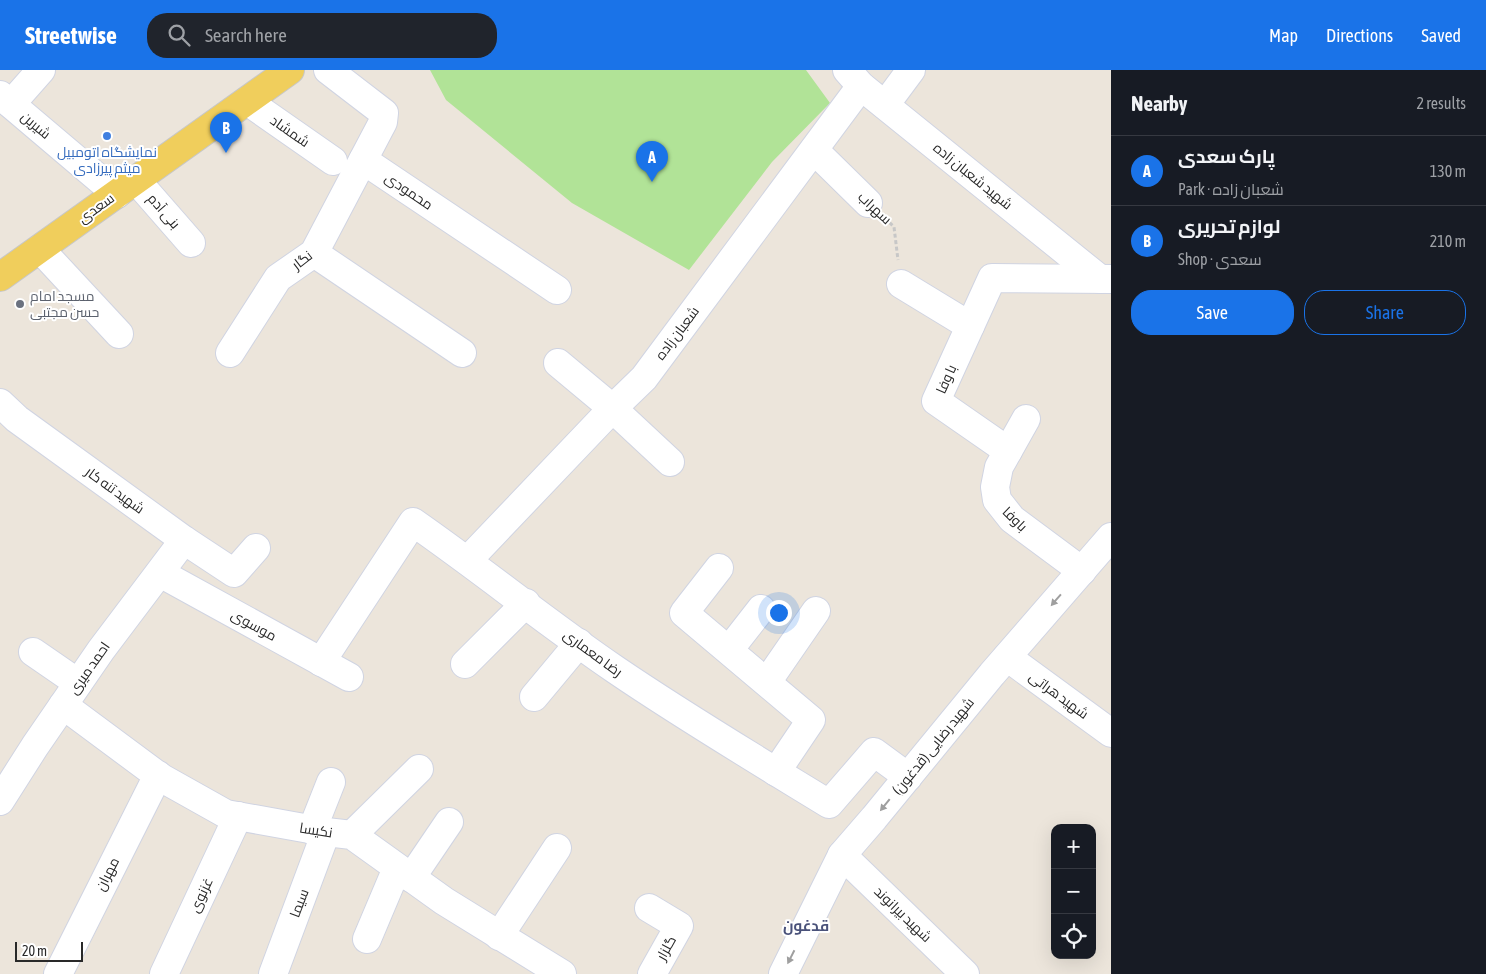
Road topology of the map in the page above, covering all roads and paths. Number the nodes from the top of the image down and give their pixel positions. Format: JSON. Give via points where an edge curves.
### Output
{"nodes":[{"id":1,"x":41,"y":70,"type":"edge"},
{"id":2,"x":328,"y":70,"type":"edge"},
{"id":3,"x":911,"y":70,"type":"edge"},
{"id":4,"x":285,"y":72,"type":"edge"},
{"id":5,"x":854,"y":78,"type":"edge"},
{"id":6,"x":6,"y":100,"type":"edge"},
{"id":7,"x":247,"y":100,"type":"junction"},
{"id":8,"x":885,"y":105,"type":"junction"},
{"id":9,"x":814,"y":150,"type":"junction"},
{"id":10,"x":333,"y":160,"type":"dead end"},
{"id":11,"x":363,"y":160,"type":"junction"},
{"id":12,"x":127,"y":187,"type":"junction"},
{"id":13,"x":868,"y":202,"type":"joint"},
{"id":14,"x":191,"y":243,"type":"dead end"},
{"id":15,"x":40,"y":249,"type":"junction"},
{"id":16,"x":314,"y":253,"type":"junction"},
{"id":17,"x":0,"y":277,"type":"edge"},
{"id":18,"x":1106,"y":279,"type":"edge"},
{"id":19,"x":901,"y":284,"type":"joint"},
{"id":20,"x":557,"y":290,"type":"dead end"},
{"id":21,"x":970,"y":326,"type":"junction"},
{"id":22,"x":119,"y":334,"type":"dead end"},
{"id":23,"x":230,"y":353,"type":"dead end"},
{"id":24,"x":462,"y":353,"type":"dead end"},
{"id":25,"x":558,"y":363,"type":"dead end"},
{"id":26,"x":0,"y":403,"type":"edge"},
{"id":27,"x":612,"y":408,"type":"junction"},
{"id":28,"x":1026,"y":419,"type":"dead end"},
{"id":29,"x":1008,"y":451,"type":"junction"},
{"id":30,"x":670,"y":462,"type":"dead end"},
{"id":31,"x":1111,"y":537,"type":"edge"},
{"id":32,"x":184,"y":540,"type":"junction"},
{"id":33,"x":256,"y":548,"type":"dead end"},
{"id":34,"x":468,"y":560,"type":"junction"},
{"id":35,"x":718,"y":568,"type":"dead end"},
{"id":36,"x":1082,"y":571,"type":"junction"},
{"id":37,"x":160,"y":573,"type":"junction"},
{"id":38,"x":526,"y":603,"type":"junction"},
{"id":39,"x":762,"y":609,"type":"dead end"},
{"id":40,"x":816,"y":611,"type":"dead end"},
{"id":41,"x":579,"y":643,"type":"junction"},
{"id":42,"x":729,"y":650,"type":"junction"},
{"id":43,"x":33,"y":652,"type":"dead end"},
{"id":44,"x":1007,"y":657,"type":"junction"},
{"id":45,"x":321,"y":662,"type":"junction"},
{"id":46,"x":465,"y":664,"type":"dead end"},
{"id":47,"x":349,"y":676,"type":"dead end"},
{"id":48,"x":767,"y":682,"type":"junction"},
{"id":49,"x":71,"y":694,"type":"junction"},
{"id":50,"x":534,"y":697,"type":"dead end"},
{"id":51,"x":1111,"y":733,"type":"edge"},
{"id":52,"x":419,"y":769,"type":"dead end"},
{"id":53,"x":776,"y":772,"type":"junction"},
{"id":54,"x":158,"y":775,"type":"junction"},
{"id":55,"x":908,"y":777,"type":"junction"},
{"id":56,"x":331,"y":782,"type":"dead end"},
{"id":57,"x":0,"y":801,"type":"edge"},
{"id":58,"x":238,"y":816,"type":"junction"},
{"id":59,"x":449,"y":822,"type":"dead end"},
{"id":60,"x":330,"y":832,"type":"junction"},
{"id":61,"x":557,"y":848,"type":"dead end"},
{"id":62,"x":842,"y":855,"type":"junction"},
{"id":63,"x":404,"y":873,"type":"junction"},
{"id":64,"x":649,"y":908,"type":"dead end"},
{"id":65,"x":499,"y":936,"type":"junction"},
{"id":66,"x":367,"y":939,"type":"dead end"},
{"id":67,"x":58,"y":974,"type":"edge"},
{"id":68,"x":164,"y":974,"type":"edge"},
{"id":69,"x":273,"y":974,"type":"edge"},
{"id":70,"x":562,"y":974,"type":"edge"},
{"id":71,"x":652,"y":974,"type":"edge"},
{"id":72,"x":782,"y":974,"type":"edge"},
{"id":73,"x":965,"y":974,"type":"edge"}],
"edges":[{"from":1,"to":6,"type":"street"},
{"from":2,"to":11,"type":"street","via":[[384,114]]},
{"from":3,"to":8,"type":"street"},
{"from":4,"to":7,"type":"main road","name":"سعدی"},
{"from":5,"to":8,"type":"street","name":"شهید شعبان زاده"},
{"from":5,"to":9,"type":"street","name":"شعبان زاده"},
{"from":6,"to":12,"type":"street","name":"شیرین"},
{"from":7,"to":10,"type":"street","name":"شمشاد"},
{"from":7,"to":12,"type":"main road","name":"سعدی"},
{"from":8,"to":18,"type":"street","name":"شهید شعبان زاده"},
{"from":9,"to":13,"type":"street","name":"سهراب"},
{"from":9,"to":27,"type":"street","name":"شعبان زاده","via":[[644,378]]},
{"from":11,"to":16,"type":"street","name":"نگار"},
{"from":11,"to":20,"type":"street","name":"محمودی"},
{"from":12,"to":14,"type":"street","name":"بنی آدم"},
{"from":12,"to":15,"type":"main road","name":"سعدی"},
{"from":13,"to":19,"type":"path","name":"سهراب","via":[[894,227]]},
{"from":15,"to":17,"type":"main road","name":"سعدی"},
{"from":15,"to":22,"type":"street"},
{"from":16,"to":23,"type":"street","name":"نگار","via":[[278,278]]},
{"from":16,"to":24,"type":"street"},
{"from":18,"to":21,"type":"street","name":"با وفا","via":[[992,278]]},
{"from":19,"to":21,"type":"street"},
{"from":21,"to":29,"type":"street","name":"با وفا","via":[[936,401]]},
{"from":25,"to":27,"type":"street"},
{"from":26,"to":32,"type":"street","name":"شهید تنه کار","via":[[17,419]]},
{"from":27,"to":30,"type":"street"},
{"from":27,"to":34,"type":"street","name":"شعبان زاده"},
{"from":28,"to":29,"type":"street","name":"باوفا"},
{"from":29,"to":36,"type":"street","name":"باوفا","via":[[999,467],[995,486],[997,500],[1012,519]]},
{"from":31,"to":36,"type":"street","name":"(قدغون) شهید رضایی"},
{"from":32,"to":33,"type":"street","name":"شهید تنه کار","via":[[234,573]]},
{"from":32,"to":37,"type":"street","name":"احمد میری"},
{"from":34,"to":38,"type":"street","name":"رضا معماری"},
{"from":34,"to":45,"type":"street","name":"رضا معماری","via":[[413,522]]},
{"from":35,"to":42,"type":"street","via":[[684,613]]},
{"from":36,"to":44,"type":"street","name":"(قدغون) شهید رضایی","one_way":true},
{"from":37,"to":45,"type":"street","name":"موسوی"},
{"from":37,"to":49,"type":"street","name":"احمد میری"},
{"from":38,"to":41,"type":"street","name":"رضا معماری"},
{"from":38,"to":46,"type":"street"},
{"from":39,"to":42,"type":"street"},
{"from":40,"to":48,"type":"street"},
{"from":41,"to":50,"type":"street"},
{"from":41,"to":53,"type":"street","name":"رضا معماری"},
{"from":42,"to":48,"type":"street"},
{"from":43,"to":49,"type":"street","name":"نکیسا"},
{"from":44,"to":51,"type":"street","name":"شهید هراتی"},
{"from":44,"to":55,"type":"street","name":"(قدغون) شهید رضایی"},
{"from":45,"to":47,"type":"street","name":"موسوی"},
{"from":48,"to":53,"type":"street","via":[[812,720]]},
{"from":49,"to":54,"type":"street","name":"نکیسا"},
{"from":49,"to":57,"type":"street","name":"احمد میری"},
{"from":52,"to":60,"type":"street"},
{"from":53,"to":55,"type":"street","name":"رضا معماری","via":[[828,804],[874,752]]},
{"from":54,"to":58,"type":"street","name":"نکیسا","via":[[226,814]]},
{"from":54,"to":67,"type":"street","name":"مهران"},
{"from":55,"to":62,"type":"street","name":"(قدغون) شهید رضایی","one_way":true},
{"from":56,"to":60,"type":"street","name":"سیما"},
{"from":58,"to":60,"type":"street","name":"نکیسا"},
{"from":58,"to":68,"type":"street","name":"غزنوی"},
{"from":59,"to":63,"type":"street"},
{"from":60,"to":63,"type":"street","name":"نکیسا"},
{"from":60,"to":69,"type":"street","name":"سیما"},
{"from":61,"to":65,"type":"street"},
{"from":62,"to":72,"type":"street","name":"(قدغون) شهید رضایی","one_way":true},
{"from":62,"to":73,"type":"street","name":"شهید بیرانوند"},
{"from":63,"to":65,"type":"street","name":"نکیسا"},
{"from":63,"to":66,"type":"street"},
{"from":64,"to":71,"type":"street","name":"گلزار","via":[[679,926]]},
{"from":65,"to":70,"type":"street","name":"نکیسا"}]}
